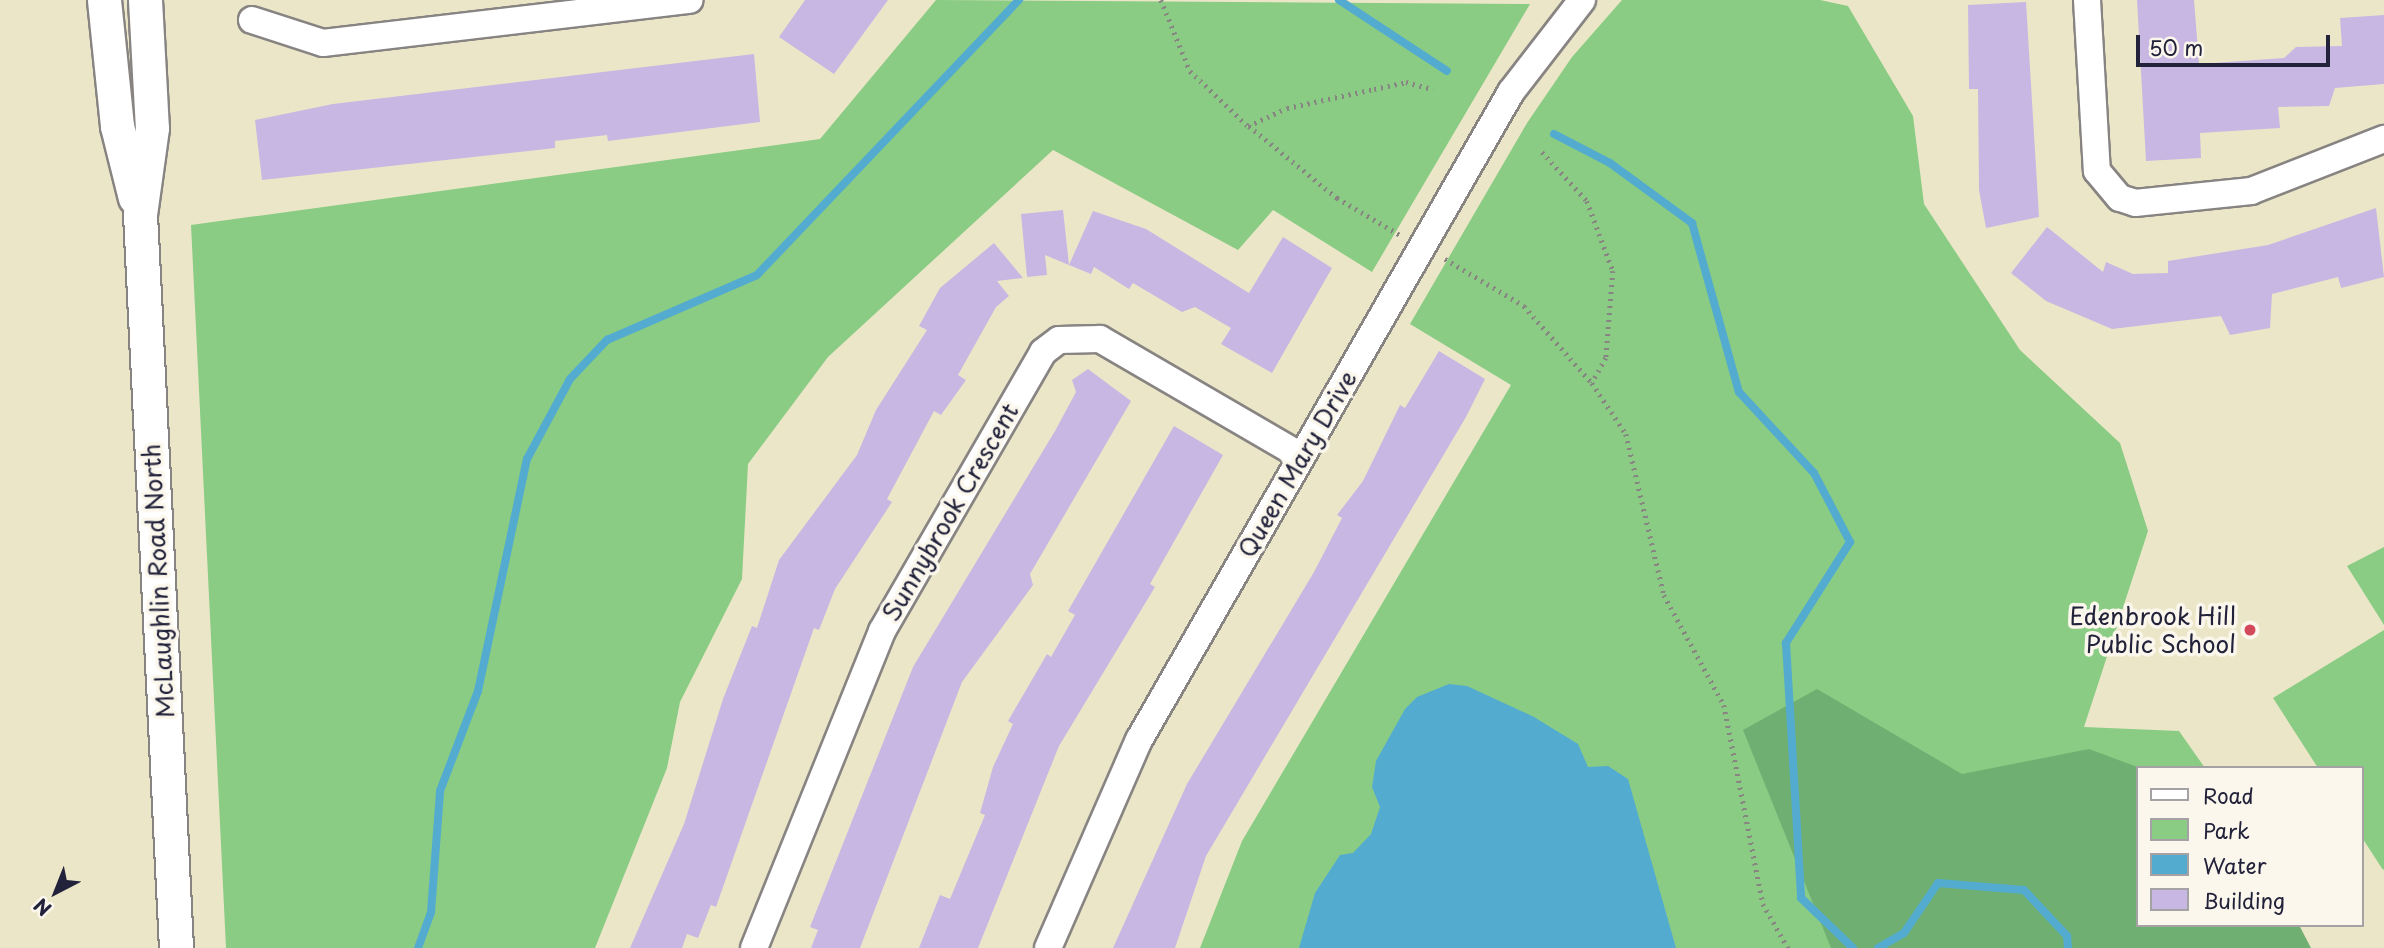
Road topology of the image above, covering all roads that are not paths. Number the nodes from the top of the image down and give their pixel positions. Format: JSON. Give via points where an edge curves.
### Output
{"nodes":[{"id":1,"x":104,"y":0,"type":"edge"},
{"id":2,"x":145,"y":0,"type":"edge"},
{"id":3,"x":689,"y":0,"type":"edge"},
{"id":4,"x":1582,"y":0,"type":"edge"},
{"id":5,"x":2087,"y":0,"type":"edge"},
{"id":6,"x":492,"y":11,"type":"edge"},
{"id":7,"x":252,"y":20,"type":"dead end"},
{"id":8,"x":2384,"y":139,"type":"edge"},
{"id":9,"x":140,"y":214,"type":"junction"},
{"id":10,"x":1301,"y":456,"type":"junction"},
{"id":11,"x":176,"y":948,"type":"edge"},
{"id":12,"x":754,"y":948,"type":"edge"},
{"id":13,"x":1048,"y":948,"type":"edge"}],
"edges":[{"from":1,"to":9,"type":"main road","name":"McLaughlin Road North","via":[[117,126]]},
{"from":2,"to":9,"type":"main road","name":"McLaughlin Road North","via":[[152,128]]},
{"from":3,"to":6,"type":"street"},
{"from":4,"to":10,"type":"street","name":"Queen Mary Drive","via":[[1511,92]]},
{"from":5,"to":8,"type":"street","via":[[2097,171],[2120,198],[2143,202],[2251,191]]},
{"from":6,"to":7,"type":"street","via":[[323,43]]},
{"from":9,"to":11,"type":"main road","name":"McLaughlin Road North"},
{"from":10,"to":12,"type":"street","name":"Sunnybrook Crescent","via":[[1100,339],[1059,340],[1043,352],[882,631]]},
{"from":10,"to":13,"type":"street","name":"Queen Mary Drive","via":[[1114,787]]}]}
